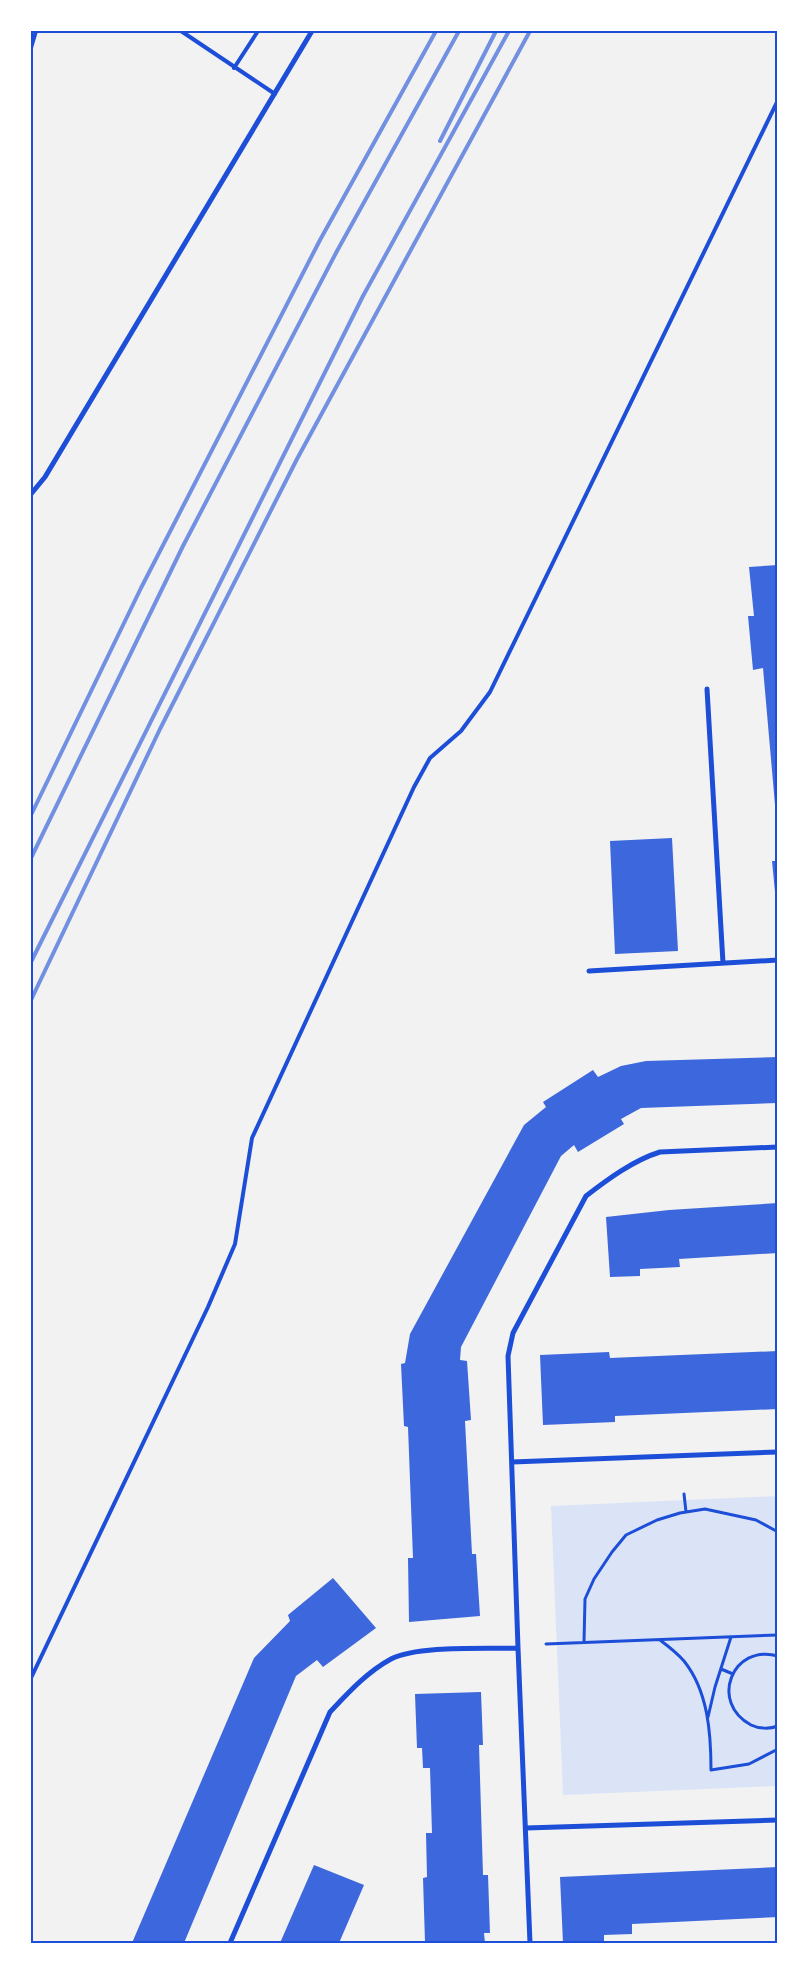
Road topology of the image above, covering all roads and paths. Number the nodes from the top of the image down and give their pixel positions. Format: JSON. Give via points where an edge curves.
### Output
{"nodes":[{"id":1,"x":36,"y":31,"type":"edge"},
{"id":2,"x":181,"y":31,"type":"edge"},
{"id":3,"x":258,"y":31,"type":"edge"},
{"id":4,"x":312,"y":31,"type":"edge"},
{"id":5,"x":31,"y":48,"type":"edge"},
{"id":6,"x":234,"y":68,"type":"junction"},
{"id":7,"x":275,"y":94,"type":"junction"},
{"id":8,"x":778,"y":100,"type":"edge"},
{"id":9,"x":31,"y":494,"type":"edge"},
{"id":10,"x":707,"y":689,"type":"dead end"},
{"id":11,"x":778,"y":960,"type":"edge"},
{"id":12,"x":723,"y":963,"type":"junction"},
{"id":13,"x":590,"y":971,"type":"dead end"},
{"id":14,"x":778,"y":1147,"type":"edge"},
{"id":15,"x":778,"y":1452,"type":"edge"},
{"id":16,"x":512,"y":1462,"type":"junction"},
{"id":17,"x":684,"y":1494,"type":"dead end"},
{"id":18,"x":686,"y":1512,"type":"junction"},
{"id":19,"x":778,"y":1532,"type":"edge"},
{"id":20,"x":778,"y":1636,"type":"edge"},
{"id":21,"x":731,"y":1637,"type":"junction"},
{"id":22,"x":660,"y":1639,"type":"junction"},
{"id":23,"x":584,"y":1642,"type":"junction"},
{"id":24,"x":546,"y":1644,"type":"dead end"},
{"id":25,"x":518,"y":1648,"type":"junction"},
{"id":26,"x":778,"y":1656,"type":"edge"},
{"id":27,"x":721,"y":1669,"type":"junction"},
{"id":28,"x":733,"y":1674,"type":"junction"},
{"id":29,"x":31,"y":1678,"type":"edge"},
{"id":30,"x":708,"y":1718,"type":"junction"},
{"id":31,"x":778,"y":1726,"type":"edge"},
{"id":32,"x":778,"y":1749,"type":"edge"},
{"id":33,"x":778,"y":1820,"type":"edge"},
{"id":34,"x":526,"y":1828,"type":"junction"},
{"id":35,"x":230,"y":1943,"type":"edge"},
{"id":36,"x":530,"y":1943,"type":"edge"}],
"edges":[{"from":1,"to":5,"type":"lane"},
{"from":2,"to":6,"type":"lane"},
{"from":3,"to":6,"type":"lane"},
{"from":4,"to":7,"type":"street"},
{"from":6,"to":7,"type":"lane"},
{"from":7,"to":9,"type":"street","via":[[45,477]]},
{"from":8,"to":29,"type":"lane","via":[[490,692],[461,731],[430,758],[414,787],[252,1138],[235,1244],[204,1316]]},
{"from":10,"to":12,"type":"street"},
{"from":11,"to":12,"type":"street"},
{"from":12,"to":13,"type":"street"},
{"from":14,"to":16,"type":"street","via":[[660,1152],[646,1156],[586,1196],[513,1334],[508,1356]]},
{"from":15,"to":16,"type":"street"},
{"from":16,"to":25,"type":"street"},
{"from":17,"to":18,"type":"path"},
{"from":18,"to":19,"type":"path","via":[[705,1509],[736,1514]]},
{"from":18,"to":23,"type":"path","via":[[658,1520],[626,1536],[612,1552],[585,1599]]},
{"from":20,"to":21,"type":"path"},
{"from":21,"to":22,"type":"path"},
{"from":21,"to":27,"type":"path"},
{"from":22,"to":23,"type":"path"},
{"from":22,"to":30,"type":"path","via":[[683,1660],[695,1678]]},
{"from":23,"to":24,"type":"path"},
{"from":25,"to":34,"type":"street"},
{"from":25,"to":35,"type":"street","via":[[416,1651],[392,1659],[358,1683],[330,1712]]},
{"from":26,"to":28,"type":"path","via":[[754,1655],[742,1662]]},
{"from":27,"to":28,"type":"path"},
{"from":27,"to":30,"type":"path"},
{"from":28,"to":31,"type":"path","via":[[728,1690],[732,1706],[741,1720],[756,1728]]},
{"from":30,"to":32,"type":"path","via":[[711,1770],[749,1764]]},
{"from":33,"to":34,"type":"street"},
{"from":34,"to":36,"type":"street"}]}
